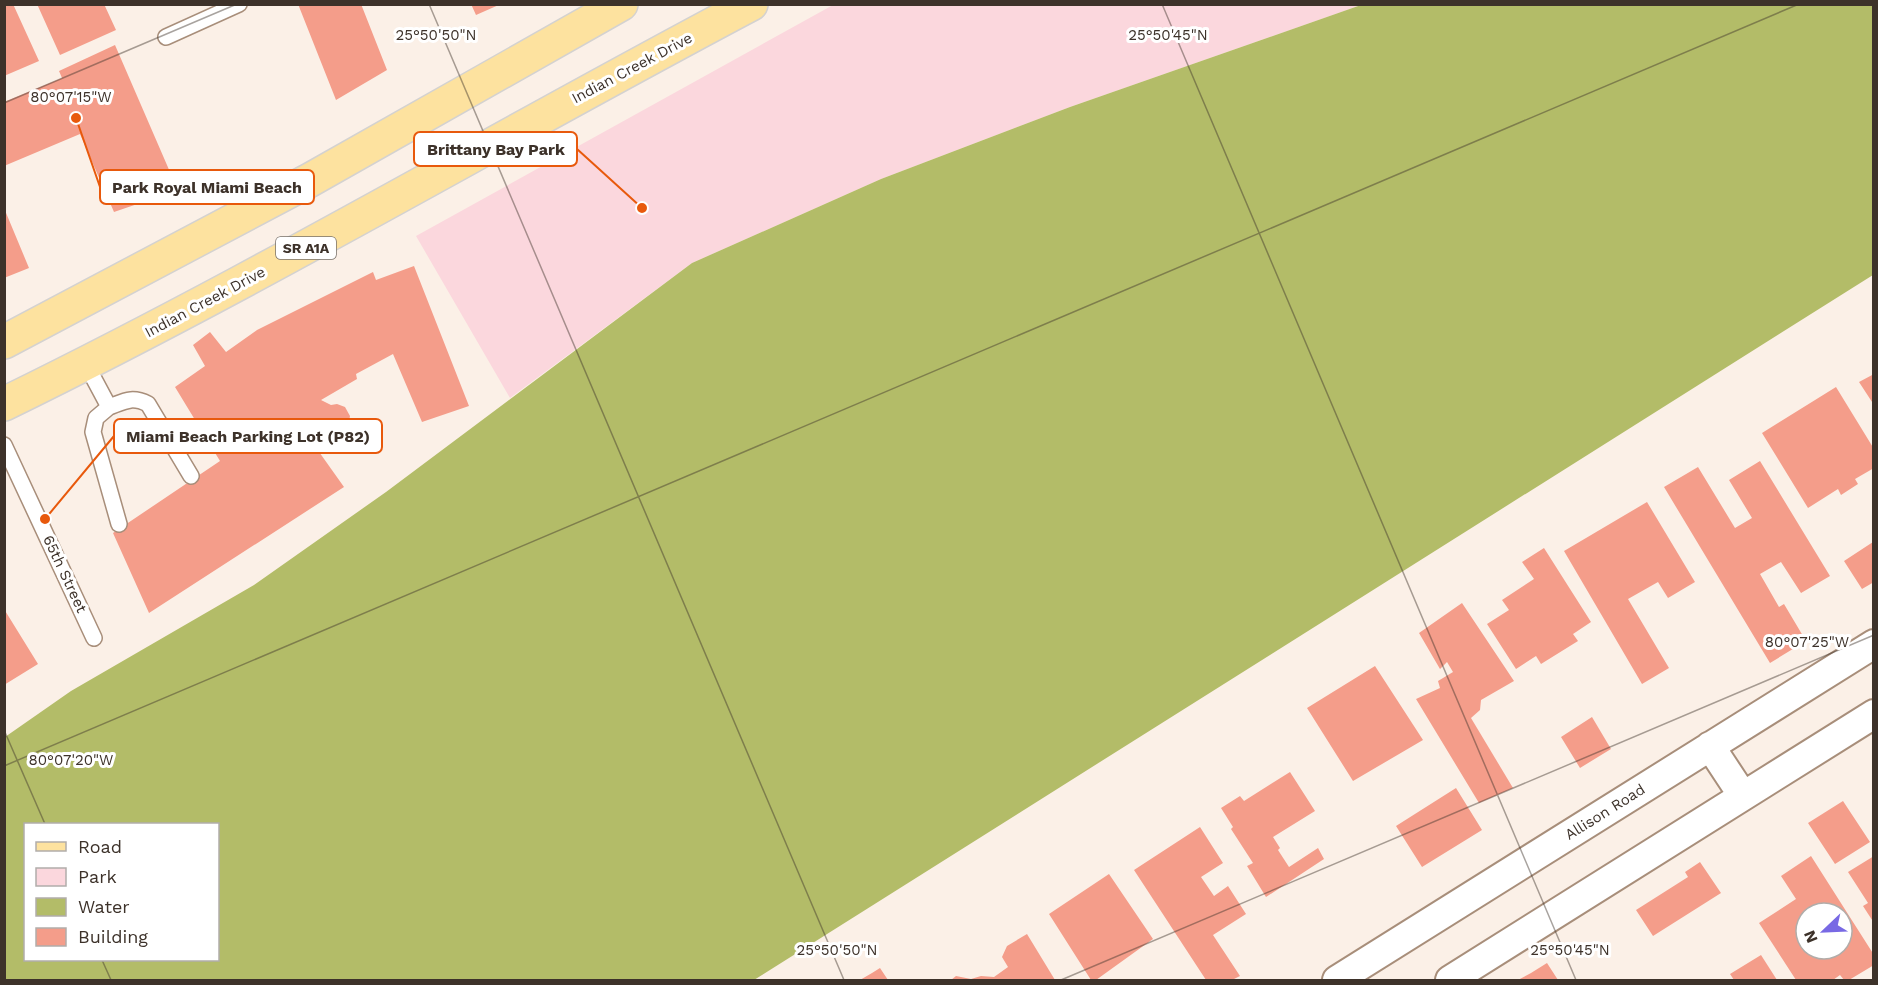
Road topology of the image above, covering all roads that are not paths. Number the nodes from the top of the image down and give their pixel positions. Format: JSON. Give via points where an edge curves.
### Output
{"nodes":[{"id":1,"x":239,"y":4,"type":"edge"},
{"id":2,"x":621,"y":4,"type":"edge"},
{"id":3,"x":751,"y":4,"type":"edge"},
{"id":4,"x":166,"y":37,"type":"dead end"},
{"id":5,"x":4,"y":342,"type":"edge"},
{"id":6,"x":86,"y":364,"type":"junction"},
{"id":7,"x":4,"y":404,"type":"edge"},
{"id":8,"x":109,"y":407,"type":"junction"},
{"id":9,"x":4,"y":445,"type":"edge"},
{"id":10,"x":191,"y":476,"type":"dead end"},
{"id":11,"x":119,"y":524,"type":"dead end"},
{"id":12,"x":94,"y":638,"type":"dead end"},
{"id":13,"x":1874,"y":644,"type":"edge"},
{"id":14,"x":1874,"y":714,"type":"edge"},
{"id":15,"x":1710,"y":746,"type":"junction"},
{"id":16,"x":1743,"y":796,"type":"junction"},
{"id":17,"x":1351,"y":977,"type":"edge"},
{"id":18,"x":1450,"y":981,"type":"edge"}],
"edges":[{"from":1,"to":4,"type":"lane"},
{"from":2,"to":5,"type":"main road","via":[[310,180]]},
{"from":3,"to":6,"type":"main road","name":"Indian Creek Drive","number":"SR A1A","via":[[316,243]]},
{"from":6,"to":7,"type":"main road","name":"Indian Creek Drive","number":"SR A1A"},
{"from":6,"to":8,"type":"lane"},
{"from":8,"to":10,"type":"lane","via":[[128,400],[148,404]]},
{"from":8,"to":11,"type":"lane","via":[[96,418],[93,432]]},
{"from":9,"to":12,"type":"lane","name":"65th Street"},
{"from":13,"to":15,"type":"street","name":"Allison Road"},
{"from":14,"to":16,"type":"street"},
{"from":15,"to":16,"type":"street"},
{"from":15,"to":17,"type":"street","name":"Allison Road"},
{"from":16,"to":18,"type":"street"}]}
